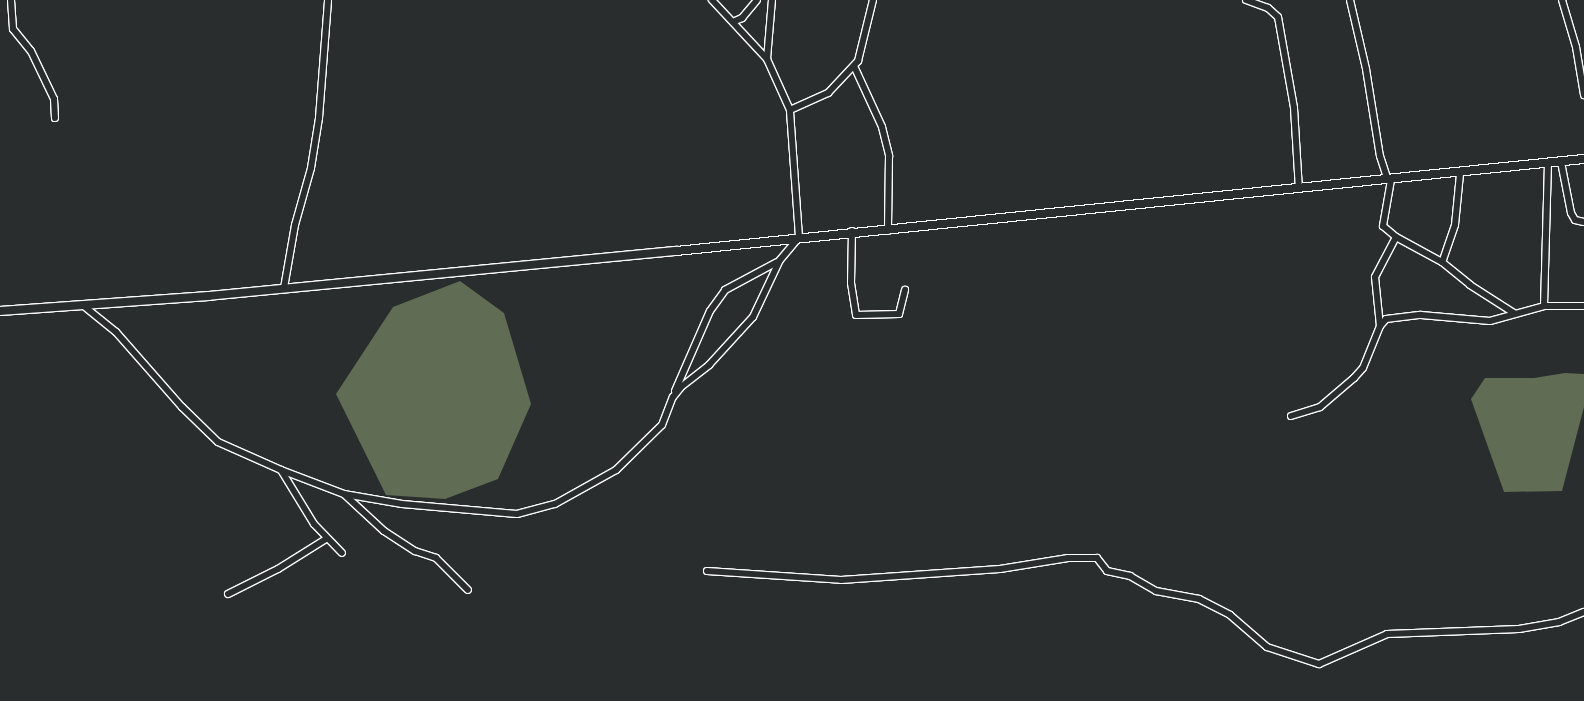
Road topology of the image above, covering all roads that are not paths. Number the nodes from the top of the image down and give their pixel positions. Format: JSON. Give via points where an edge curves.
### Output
{"nodes":[{"id":1,"x":11,"y":0,"type":"edge"},
{"id":2,"x":328,"y":0,"type":"edge"},
{"id":3,"x":712,"y":0,"type":"edge"},
{"id":4,"x":757,"y":0,"type":"edge"},
{"id":5,"x":772,"y":0,"type":"edge"},
{"id":6,"x":873,"y":0,"type":"edge"},
{"id":7,"x":1246,"y":0,"type":"edge"},
{"id":8,"x":1350,"y":0,"type":"edge"},
{"id":9,"x":1562,"y":0,"type":"edge"},
{"id":10,"x":735,"y":21,"type":"junction"},
{"id":11,"x":767,"y":59,"type":"junction"},
{"id":12,"x":854,"y":66,"type":"junction"},
{"id":13,"x":1584,"y":95,"type":"edge"},
{"id":14,"x":790,"y":110,"type":"junction"},
{"id":15,"x":55,"y":118,"type":"dead end"},
{"id":16,"x":1584,"y":159,"type":"edge"},
{"id":17,"x":1561,"y":162,"type":"junction"},
{"id":18,"x":1548,"y":164,"type":"junction"},
{"id":19,"x":1460,"y":174,"type":"junction"},
{"id":20,"x":1390,"y":180,"type":"junction"},
{"id":21,"x":1299,"y":189,"type":"junction"},
{"id":22,"x":1584,"y":222,"type":"edge"},
{"id":23,"x":888,"y":231,"type":"junction"},
{"id":24,"x":852,"y":232,"type":"junction"},
{"id":25,"x":799,"y":236,"type":"junction"},
{"id":26,"x":1396,"y":237,"type":"junction"},
{"id":27,"x":780,"y":260,"type":"junction"},
{"id":28,"x":1442,"y":262,"type":"junction"},
{"id":29,"x":284,"y":288,"type":"junction"},
{"id":30,"x":906,"y":290,"type":"dead end"},
{"id":31,"x":1544,"y":306,"type":"junction"},
{"id":32,"x":1584,"y":306,"type":"edge"},
{"id":33,"x":85,"y":307,"type":"junction"},
{"id":34,"x":0,"y":311,"type":"edge"},
{"id":35,"x":1514,"y":313,"type":"junction"},
{"id":36,"x":1380,"y":326,"type":"junction"},
{"id":37,"x":673,"y":397,"type":"junction"},
{"id":38,"x":1291,"y":416,"type":"dead end"},
{"id":39,"x":281,"y":470,"type":"junction"},
{"id":40,"x":344,"y":494,"type":"junction"},
{"id":41,"x":326,"y":539,"type":"junction"},
{"id":42,"x":342,"y":553,"type":"dead end"},
{"id":43,"x":707,"y":571,"type":"dead end"},
{"id":44,"x":468,"y":590,"type":"dead end"},
{"id":45,"x":228,"y":594,"type":"dead end"},
{"id":46,"x":1584,"y":612,"type":"edge"}],
"edges":[{"from":1,"to":15,"type":"street","via":[[13,29],[31,51],[54,99]]},
{"from":2,"to":29,"type":"street","via":[[319,118]]},
{"from":3,"to":10,"type":"street"},
{"from":4,"to":10,"type":"street","via":[[742,18]]},
{"from":5,"to":11,"type":"street"},
{"from":6,"to":12,"type":"street"},
{"from":7,"to":21,"type":"street","via":[[1268,8],[1278,17],[1294,108]]},
{"from":8,"to":20,"type":"street","via":[[1380,156]]},
{"from":9,"to":13,"type":"street","via":[[1576,47]]},
{"from":10,"to":11,"type":"street"},
{"from":11,"to":14,"type":"street"},
{"from":12,"to":14,"type":"street","via":[[828,93]]},
{"from":12,"to":23,"type":"street","via":[[882,128],[890,156]]},
{"from":14,"to":25,"type":"street"},
{"from":16,"to":17,"type":"street"},
{"from":17,"to":18,"type":"street"},
{"from":17,"to":22,"type":"street","via":[[1571,213],[1575,220]]},
{"from":18,"to":19,"type":"street"},
{"from":18,"to":31,"type":"street"},
{"from":19,"to":20,"type":"street"},
{"from":19,"to":28,"type":"street","via":[[1454,225]]},
{"from":20,"to":21,"type":"street"},
{"from":20,"to":26,"type":"street","via":[[1382,219],[1387,231]]},
{"from":21,"to":23,"type":"street"},
{"from":23,"to":24,"type":"street"},
{"from":24,"to":25,"type":"street"},
{"from":24,"to":30,"type":"street","via":[[851,282],[856,315],[899,314]]},
{"from":25,"to":27,"type":"street"},
{"from":25,"to":29,"type":"street","via":[[676,251]]},
{"from":26,"to":28,"type":"street"},
{"from":26,"to":36,"type":"street","via":[[1375,277]]},
{"from":27,"to":37,"type":"street","via":[[753,317],[709,365]]},
{"from":27,"to":37,"type":"street","via":[[726,290],[710,311]]},
{"from":28,"to":35,"type":"street","via":[[1470,285]]},
{"from":29,"to":33,"type":"street"},
{"from":31,"to":32,"type":"street"},
{"from":31,"to":35,"type":"street"},
{"from":33,"to":34,"type":"street"},
{"from":33,"to":39,"type":"street","via":[[116,332],[182,407],[218,442]]},
{"from":35,"to":36,"type":"street","via":[[1490,321],[1402,315],[1386,319]]},
{"from":36,"to":38,"type":"street","via":[[1363,368],[1354,378],[1320,407]]},
{"from":37,"to":40,"type":"street","via":[[662,425],[616,470],[539,510],[509,514],[402,504]]},
{"from":39,"to":40,"type":"street"},
{"from":39,"to":41,"type":"street"},
{"from":40,"to":44,"type":"street","via":[[384,531],[415,551],[436,558]]},
{"from":41,"to":42,"type":"street"},
{"from":41,"to":45,"type":"street","via":[[278,569]]},
{"from":43,"to":46,"type":"street","via":[[841,580],[1000,569],[1068,558],[1097,558],[1107,570],[1130,576],[1156,591],[1199,599],[1230,615],[1267,647],[1319,664],[1387,634],[1519,629],[1559,622]]}]}
